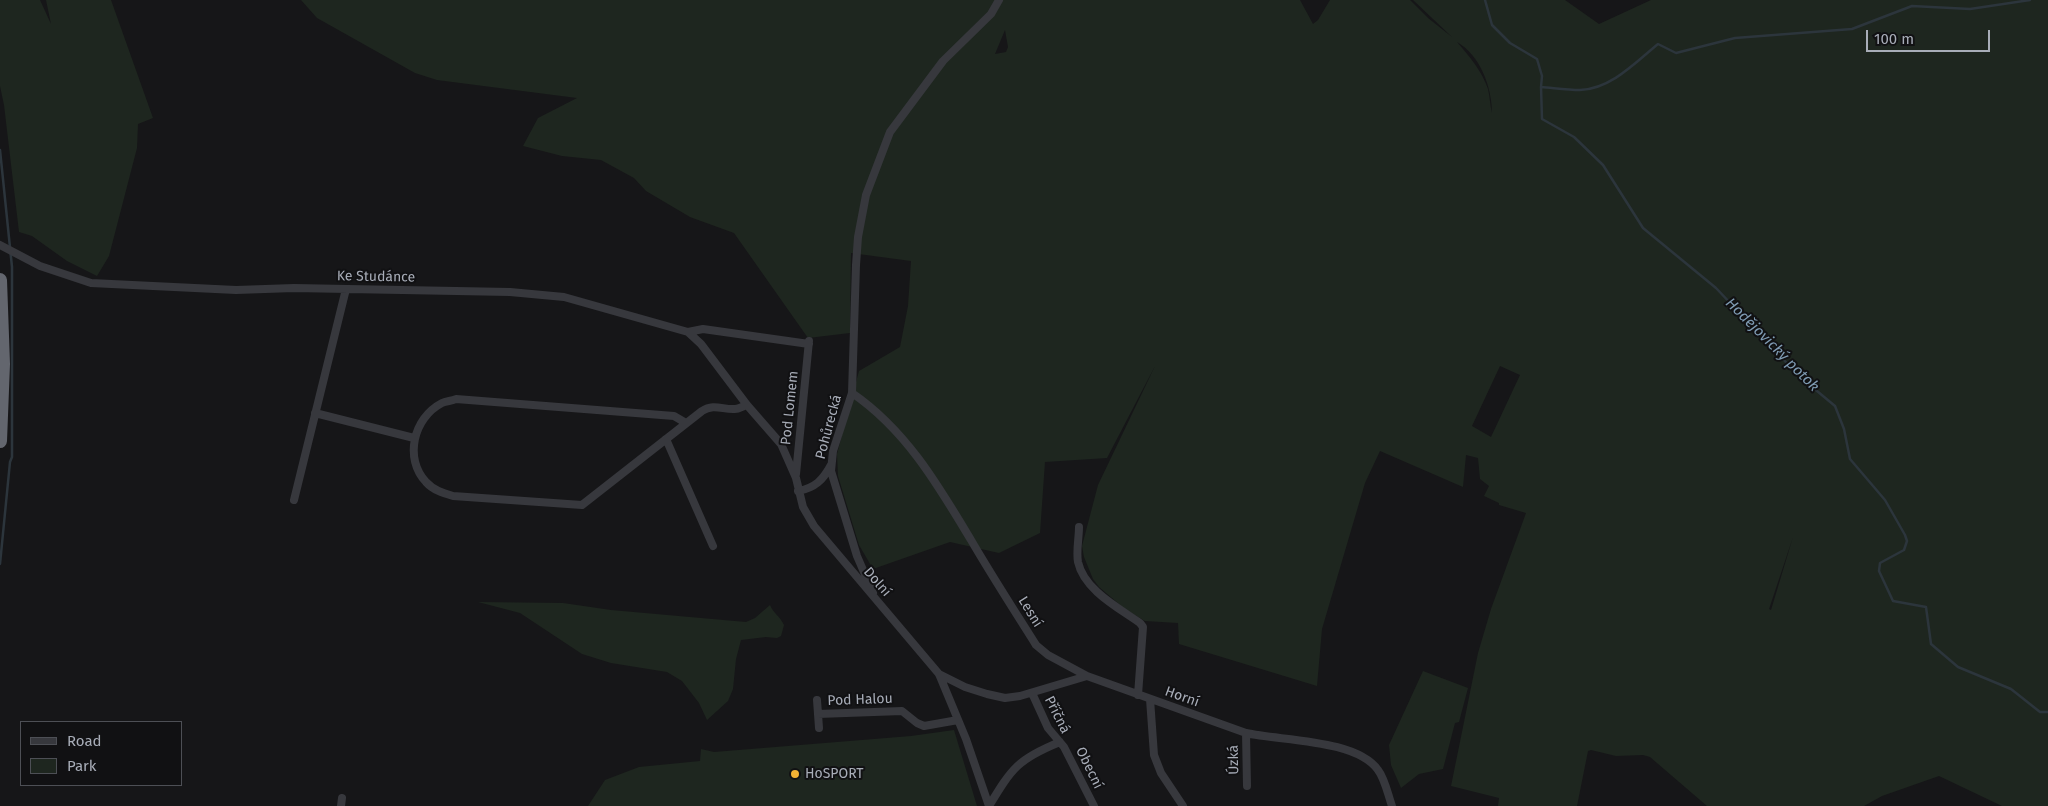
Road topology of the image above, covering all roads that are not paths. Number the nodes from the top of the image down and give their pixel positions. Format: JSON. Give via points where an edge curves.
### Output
{"nodes":[{"id":1,"x":999,"y":0,"type":"edge"},
{"id":2,"x":0,"y":245,"type":"edge"},
{"id":3,"x":0,"y":280,"type":"edge"},
{"id":4,"x":346,"y":289,"type":"junction"},
{"id":5,"x":688,"y":332,"type":"junction"},
{"id":6,"x":731,"y":384,"type":"joint"},
{"id":7,"x":852,"y":393,"type":"junction"},
{"id":8,"x":747,"y":404,"type":"junction"},
{"id":9,"x":316,"y":413,"type":"junction"},
{"id":10,"x":686,"y":423,"type":"junction"},
{"id":11,"x":414,"y":438,"type":"junction"},
{"id":12,"x":666,"y":439,"type":"junction"},
{"id":13,"x":0,"y":441,"type":"edge"},
{"id":14,"x":831,"y":465,"type":"junction"},
{"id":15,"x":796,"y":478,"type":"junction"},
{"id":16,"x":798,"y":491,"type":"junction"},
{"id":17,"x":294,"y":500,"type":"dead end"},
{"id":18,"x":1079,"y":527,"type":"dead end"},
{"id":19,"x":713,"y":546,"type":"dead end"},
{"id":20,"x":875,"y":599,"type":"junction"},
{"id":21,"x":939,"y":674,"type":"junction"},
{"id":22,"x":1087,"y":676,"type":"junction"},
{"id":23,"x":1032,"y":692,"type":"junction"},
{"id":24,"x":1138,"y":695,"type":"junction"},
{"id":25,"x":1150,"y":699,"type":"junction"},
{"id":26,"x":817,"y":700,"type":"dead end"},
{"id":27,"x":818,"y":714,"type":"junction"},
{"id":28,"x":958,"y":720,"type":"junction"},
{"id":29,"x":819,"y":728,"type":"dead end"},
{"id":30,"x":1246,"y":733,"type":"junction"},
{"id":31,"x":1060,"y":742,"type":"junction"},
{"id":32,"x":1247,"y":786,"type":"dead end"},
{"id":33,"x":989,"y":806,"type":"edge"},
{"id":34,"x":1094,"y":806,"type":"edge"},
{"id":35,"x":1183,"y":806,"type":"edge"},
{"id":36,"x":1392,"y":806,"type":"edge"}],
"edges":[{"from":1,"to":7,"type":"street","name":"Pohůrecká","via":[[991,14],[943,61],[890,132],[866,195],[858,236]]},
{"from":2,"to":4,"type":"street","name":"Ke Studánce","via":[[57,273],[91,283],[236,290]]},
{"from":3,"to":13,"type":"highway","via":[[3,364]]},
{"from":4,"to":5,"type":"street","name":"Ke Studánce","via":[[564,296]]},
{"from":4,"to":9,"type":"street"},
{"from":5,"to":6,"type":"street","name":"Ke Studánce"},
{"from":5,"to":15,"type":"street","name":"Pod Lomem","via":[[703,329],[809,343]]},
{"from":6,"to":8,"type":"street","name":"Dolní"},
{"from":7,"to":14,"type":"street","name":"Pohůrecká"},
{"from":7,"to":22,"type":"street","name":"Lesní","via":[[871,406],[904,439],[943,492],[1036,644],[1048,655]]},
{"from":8,"to":10,"type":"street","via":[[736,409],[708,407]]},
{"from":8,"to":15,"type":"street","name":"Dolní","via":[[782,444]]},
{"from":9,"to":11,"type":"street"},
{"from":9,"to":17,"type":"street"},
{"from":10,"to":11,"type":"street","via":[[674,416],[456,399],[430,411]]},
{"from":10,"to":12,"type":"street"},
{"from":11,"to":12,"type":"street","via":[[418,472],[439,492],[453,496],[582,505]]},
{"from":12,"to":19,"type":"street"},
{"from":14,"to":16,"type":"street","via":[[815,486]]},
{"from":14,"to":20,"type":"street","name":"Pohůrecká","via":[[834,486]]},
{"from":15,"to":16,"type":"street","name":"Dolní"},
{"from":16,"to":20,"type":"street","name":"Dolní","via":[[814,526]]},
{"from":18,"to":24,"type":"street","via":[[1078,562],[1086,580],[1143,627]]},
{"from":20,"to":21,"type":"street","name":"Dolní"},
{"from":21,"to":23,"type":"street","via":[[958,684],[1005,698]]},
{"from":21,"to":28,"type":"street","name":"Dolní"},
{"from":22,"to":23,"type":"street"},
{"from":22,"to":24,"type":"street","name":"Horní"},
{"from":23,"to":31,"type":"street","name":"Příčná","via":[[1048,728]]},
{"from":24,"to":25,"type":"street","name":"Horní"},
{"from":25,"to":30,"type":"street","name":"Horní"},
{"from":25,"to":35,"type":"street","via":[[1154,755],[1161,773]]},
{"from":26,"to":27,"type":"street"},
{"from":27,"to":28,"type":"street","name":"Pod Halou","via":[[902,711],[924,726]]},
{"from":27,"to":29,"type":"street"},
{"from":28,"to":33,"type":"street","name":"Dolní"},
{"from":30,"to":32,"type":"street","name":"Úzká"},
{"from":30,"to":36,"type":"street","name":"Horní","via":[[1325,743],[1360,756],[1379,770]]},
{"from":31,"to":33,"type":"street","name":"Příčná","via":[[1017,764]]},
{"from":31,"to":34,"type":"street","name":"Obecní"}]}
